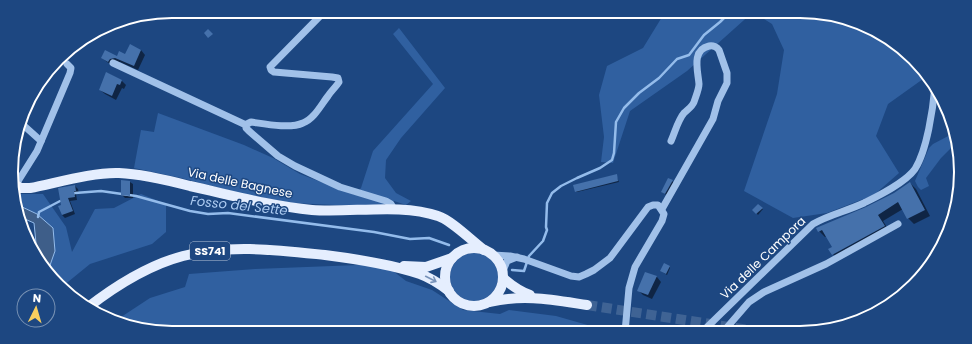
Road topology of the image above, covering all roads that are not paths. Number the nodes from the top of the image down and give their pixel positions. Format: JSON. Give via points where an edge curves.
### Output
{"nodes":[{"id":1,"x":318,"y":18,"type":"edge"},
{"id":2,"x":113,"y":63,"type":"dead end"},
{"id":3,"x":67,"y":64,"type":"dead end"},
{"id":4,"x":934,"y":97,"type":"edge"},
{"id":5,"x":25,"y":126,"type":"edge"},
{"id":6,"x":246,"y":126,"type":"junction"},
{"id":7,"x":41,"y":141,"type":"junction"},
{"id":8,"x":671,"y":141,"type":"dead end"},
{"id":9,"x":18,"y":181,"type":"edge"},
{"id":10,"x":18,"y":187,"type":"edge"},
{"id":11,"x":394,"y":209,"type":"junction"},
{"id":12,"x":662,"y":209,"type":"junction"},
{"id":13,"x":898,"y":224,"type":"dead end"},
{"id":14,"x":458,"y":230,"type":"junction"},
{"id":15,"x":489,"y":252,"type":"junction"},
{"id":16,"x":454,"y":256,"type":"junction"},
{"id":17,"x":520,"y":258,"type":"junction"},
{"id":18,"x":384,"y":264,"type":"junction"},
{"id":19,"x":503,"y":274,"type":"junction"},
{"id":20,"x":449,"y":291,"type":"junction"},
{"id":21,"x":537,"y":297,"type":"junction"},
{"id":22,"x":488,"y":303,"type":"junction"},
{"id":23,"x":92,"y":304,"type":"edge"},
{"id":24,"x":587,"y":305,"type":"tunnel mouth"},
{"id":25,"x":625,"y":326,"type":"edge"},
{"id":26,"x":708,"y":326,"type":"edge"},
{"id":27,"x":728,"y":326,"type":"edge"}],
"edges":[{"from":1,"to":6,"type":"street","via":[[270,67],[274,72],[338,78],[337,85],[320,107],[302,124],[286,126],[251,122]]},
{"from":2,"to":6,"type":"street"},
{"from":3,"to":7,"type":"street","via":[[71,68],[70,73]]},
{"from":4,"to":26,"type":"street","name":"Via delle Campora","via":[[924,148],[915,169],[907,177],[864,203],[813,224]]},
{"from":5,"to":7,"type":"street"},
{"from":6,"to":11,"type":"street","via":[[249,132],[278,156],[295,166],[340,187],[386,201]]},
{"from":7,"to":9,"type":"street"},
{"from":8,"to":12,"type":"street","via":[[684,113],[695,100],[699,85],[697,57],[707,46],[712,45],[717,48],[727,73],[727,83],[713,119]]},
{"from":10,"to":11,"type":"main road","name":"Via delle Bagnese","via":[[30,188],[119,173],[170,181],[272,205],[340,211]]},
{"from":11,"to":14,"type":"main road","name":"Via delle Bagnese","via":[[438,216]]},
{"from":12,"to":17,"type":"street","via":[[658,205],[648,207],[610,258],[579,277]]},
{"from":12,"to":25,"type":"street","via":[[662,221],[635,267],[629,288]]},
{"from":13,"to":27,"type":"street","via":[[826,264],[764,292],[749,302]]},
{"from":14,"to":15,"type":"main road","name":"Via delle Bagnese"},
{"from":14,"to":16,"type":"main road","via":[[460,240]]},
{"from":15,"to":16,"type":"main road","number":"SS741","via":[[473,248]]},
{"from":15,"to":17,"type":"street"},
{"from":15,"to":19,"type":"main road","number":"SS741","via":[[500,264]]},
{"from":16,"to":18,"type":"main road","number":"SS741","via":[[426,267]]},
{"from":16,"to":20,"type":"main road","via":[[446,272],[445,279]]},
{"from":17,"to":19,"type":"street","via":[[507,261]]},
{"from":18,"to":20,"type":"main road","number":"SS741","one_way":true,"via":[[421,274]]},
{"from":18,"to":23,"type":"main road","number":"SS741","via":[[280,250],[245,248],[214,251],[182,256],[142,272]]},
{"from":19,"to":21,"type":"main road","number":"SS741","via":[[518,291]]},
{"from":19,"to":22,"type":"main road","via":[[499,292]]},
{"from":20,"to":22,"type":"main road","number":"SS741","via":[[463,304],[479,306]]},
{"from":21,"to":22,"type":"main road","number":"SS741","via":[[517,297]]},
{"from":21,"to":24,"type":"main road","number":"SS741"}]}
